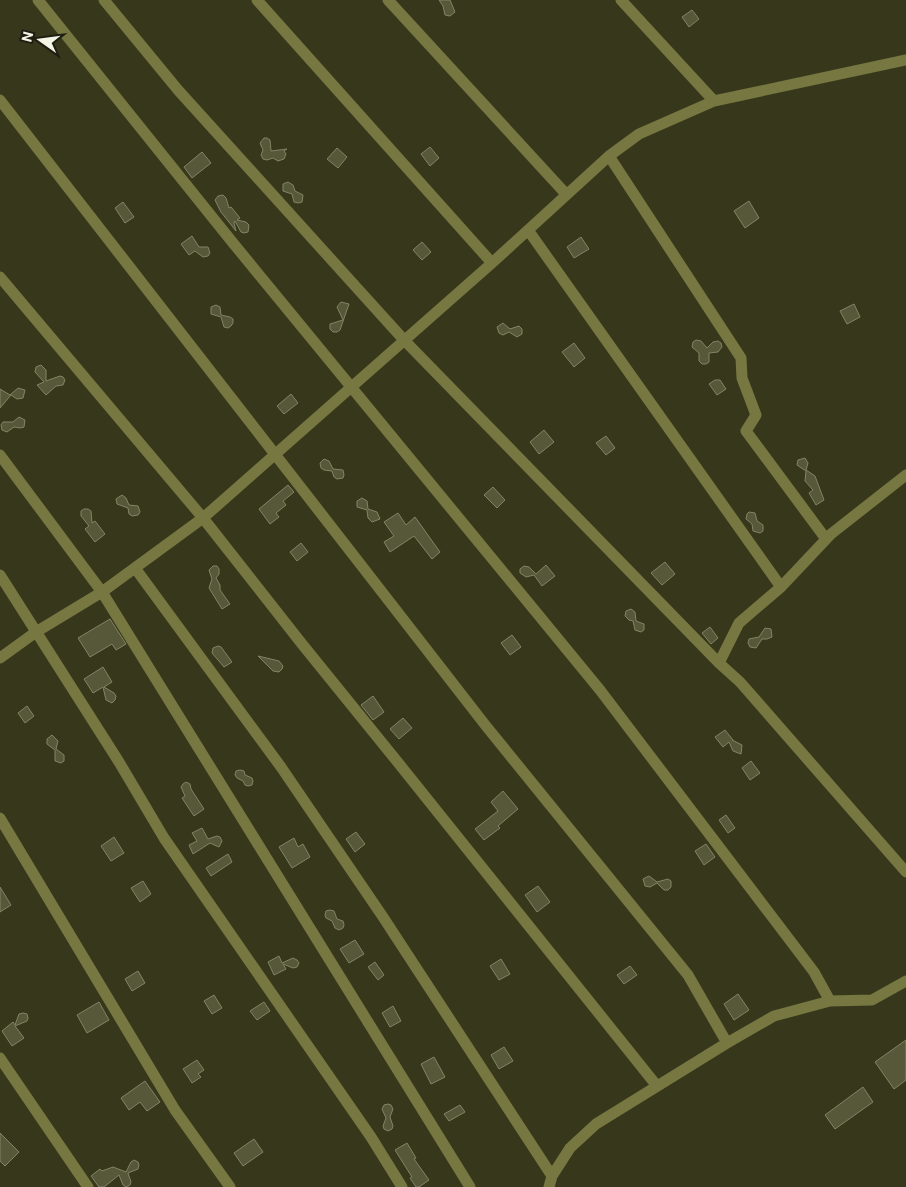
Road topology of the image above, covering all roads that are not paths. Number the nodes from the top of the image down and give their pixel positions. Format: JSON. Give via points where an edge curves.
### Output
{"nodes":[{"id":1,"x":38,"y":0,"type":"edge"},
{"id":2,"x":104,"y":0,"type":"edge"},
{"id":3,"x":257,"y":0,"type":"edge"},
{"id":4,"x":388,"y":0,"type":"edge"},
{"id":5,"x":621,"y":0,"type":"edge"},
{"id":6,"x":906,"y":60,"type":"edge"},
{"id":7,"x":0,"y":100,"type":"edge"},
{"id":8,"x":714,"y":101,"type":"junction"},
{"id":9,"x":610,"y":156,"type":"junction"},
{"id":10,"x":566,"y":194,"type":"junction"},
{"id":11,"x":528,"y":230,"type":"junction"},
{"id":12,"x":492,"y":263,"type":"junction"},
{"id":13,"x":0,"y":277,"type":"edge"},
{"id":14,"x":404,"y":340,"type":"junction"},
{"id":15,"x":352,"y":387,"type":"junction"},
{"id":16,"x":276,"y":454,"type":"junction"},
{"id":17,"x":0,"y":455,"type":"edge"},
{"id":18,"x":906,"y":474,"type":"edge"},
{"id":19,"x":203,"y":518,"type":"junction"},
{"id":20,"x":826,"y":538,"type":"junction"},
{"id":21,"x":135,"y":568,"type":"junction"},
{"id":22,"x":0,"y":576,"type":"edge"},
{"id":23,"x":781,"y":587,"type":"junction"},
{"id":24,"x":102,"y":592,"type":"junction"},
{"id":25,"x":36,"y":632,"type":"junction"},
{"id":26,"x":0,"y":658,"type":"edge"},
{"id":27,"x":719,"y":663,"type":"junction"},
{"id":28,"x":0,"y":818,"type":"edge"},
{"id":29,"x":906,"y":872,"type":"edge"},
{"id":30,"x":906,"y":981,"type":"edge"},
{"id":31,"x":830,"y":1001,"type":"junction"},
{"id":32,"x":727,"y":1043,"type":"junction"},
{"id":33,"x":0,"y":1058,"type":"edge"},
{"id":34,"x":658,"y":1086,"type":"junction"},
{"id":35,"x":550,"y":1182,"type":"edge"},
{"id":36,"x":88,"y":1187,"type":"edge"},
{"id":37,"x":230,"y":1187,"type":"edge"},
{"id":38,"x":402,"y":1187,"type":"edge"},
{"id":39,"x":470,"y":1187,"type":"edge"}],
"edges":[{"from":1,"to":15,"type":"street"},
{"from":2,"to":14,"type":"street","via":[[178,90]]},
{"from":3,"to":12,"type":"street"},
{"from":4,"to":10,"type":"street"},
{"from":5,"to":8,"type":"street"},
{"from":6,"to":8,"type":"street"},
{"from":7,"to":16,"type":"street"},
{"from":8,"to":9,"type":"street","via":[[639,134]]},
{"from":9,"to":10,"type":"street"},
{"from":9,"to":20,"type":"street","via":[[741,358],[742,378],[756,415],[746,431]]},
{"from":10,"to":11,"type":"street"},
{"from":11,"to":12,"type":"street"},
{"from":11,"to":23,"type":"street"},
{"from":12,"to":14,"type":"street"},
{"from":13,"to":19,"type":"street"},
{"from":14,"to":15,"type":"street"},
{"from":14,"to":27,"type":"street"},
{"from":15,"to":16,"type":"street"},
{"from":15,"to":31,"type":"street","via":[[600,690],[814,972]]},
{"from":16,"to":19,"type":"street"},
{"from":16,"to":32,"type":"street","via":[[486,726],[688,975]]},
{"from":17,"to":24,"type":"street"},
{"from":18,"to":20,"type":"street"},
{"from":19,"to":21,"type":"street"},
{"from":19,"to":34,"type":"street"},
{"from":20,"to":23,"type":"street"},
{"from":21,"to":24,"type":"street"},
{"from":21,"to":35,"type":"street","via":[[292,783],[383,917]]},
{"from":22,"to":25,"type":"street"},
{"from":23,"to":27,"type":"street","via":[[739,623]]},
{"from":24,"to":25,"type":"street"},
{"from":24,"to":39,"type":"street"},
{"from":25,"to":26,"type":"street"},
{"from":25,"to":38,"type":"street","via":[[164,838],[371,1137]]},
{"from":27,"to":29,"type":"street","via":[[740,682]]},
{"from":28,"to":37,"type":"street","via":[[175,1110]]},
{"from":30,"to":31,"type":"street","via":[[872,1000]]},
{"from":31,"to":32,"type":"street","via":[[774,1016]]},
{"from":32,"to":34,"type":"street"},
{"from":33,"to":36,"type":"street"},
{"from":34,"to":35,"type":"street","via":[[596,1124],[570,1148]]}]}
